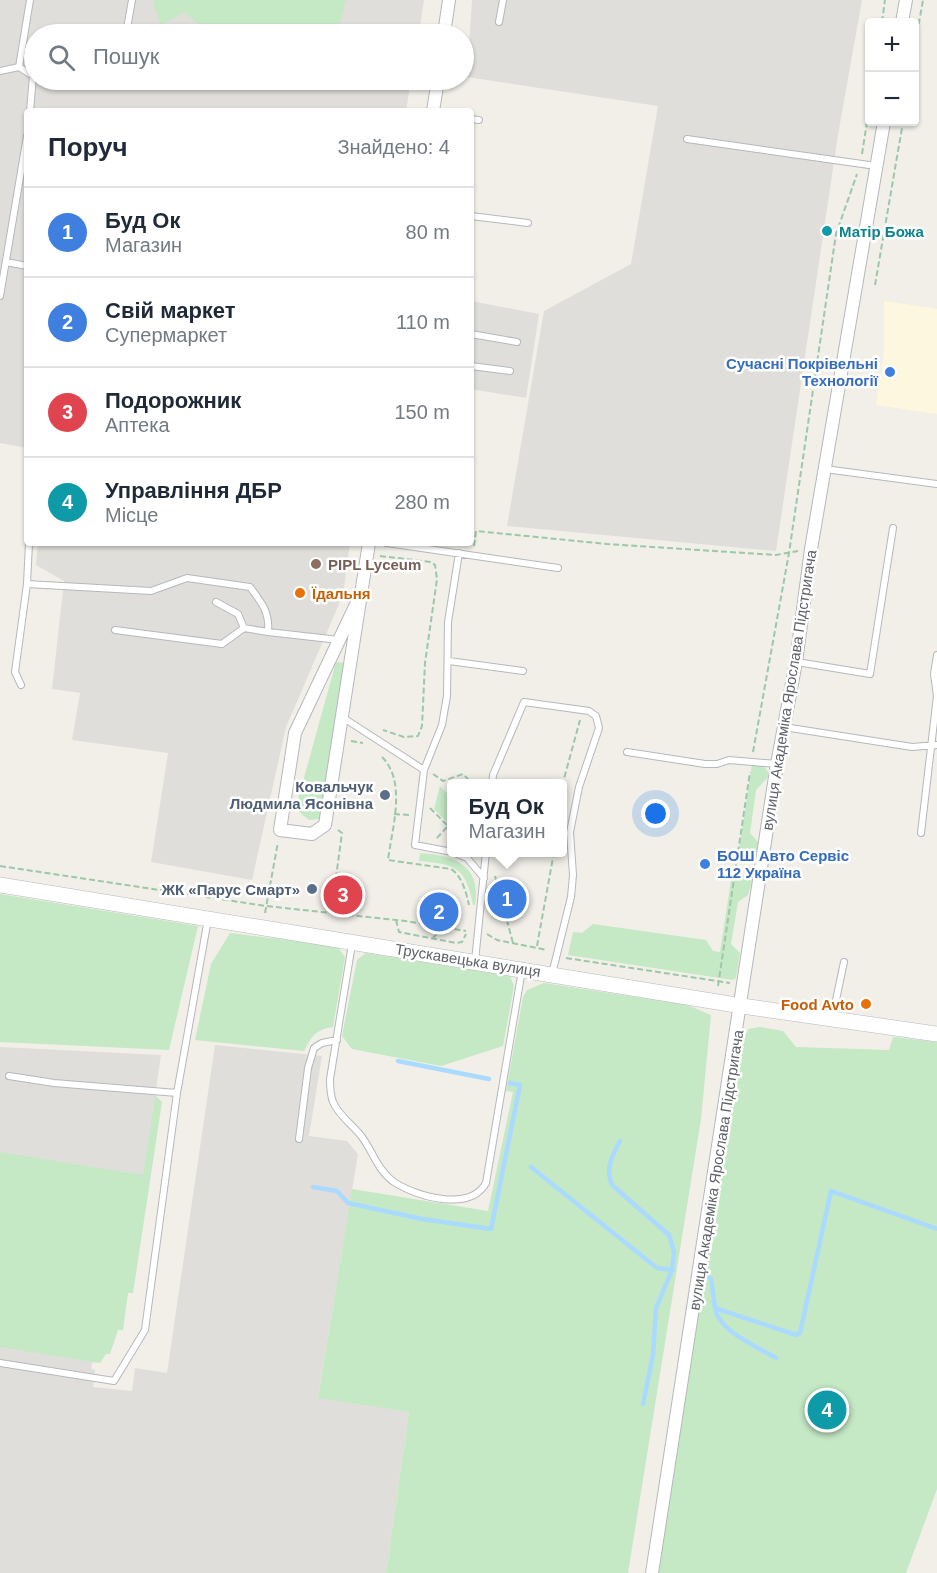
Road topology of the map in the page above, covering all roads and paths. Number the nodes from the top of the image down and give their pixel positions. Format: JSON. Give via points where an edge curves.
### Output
{"nodes":[{"id":1,"x":30,"y":0,"type":"edge"},
{"id":2,"x":132,"y":0,"type":"edge"},
{"id":3,"x":449,"y":0,"type":"edge"},
{"id":4,"x":503,"y":0,"type":"edge"},
{"id":5,"x":885,"y":0,"type":"edge"},
{"id":6,"x":906,"y":0,"type":"edge"},
{"id":7,"x":923,"y":0,"type":"edge"},
{"id":8,"x":883,"y":18,"type":"edge"},
{"id":9,"x":903,"y":18,"type":"edge"},
{"id":10,"x":499,"y":22,"type":"dead end"},
{"id":11,"x":26,"y":24,"type":"edge"},
{"id":12,"x":128,"y":24,"type":"edge"},
{"id":13,"x":445,"y":24,"type":"edge"},
{"id":14,"x":919,"y":26,"type":"edge"},
{"id":15,"x":24,"y":37,"type":"edge"},
{"id":16,"x":19,"y":67,"type":"junction"},
{"id":17,"x":24,"y":70,"type":"edge"},
{"id":18,"x":0,"y":71,"type":"edge"},
{"id":19,"x":32,"y":90,"type":"edge"},
{"id":20,"x":436,"y":90,"type":"edge"},
{"id":21,"x":30,"y":108,"type":"edge"},
{"id":22,"x":433,"y":108,"type":"edge"},
{"id":23,"x":474,"y":119,"type":"edge"},
{"id":24,"x":479,"y":120,"type":"dead end"},
{"id":25,"x":866,"y":126,"type":"edge"},
{"id":26,"x":883,"y":126,"type":"edge"},
{"id":27,"x":902,"y":126,"type":"edge"},
{"id":28,"x":687,"y":139,"type":"dead end"},
{"id":29,"x":24,"y":154,"type":"edge"},
{"id":30,"x":860,"y":164,"type":"junction"},
{"id":31,"x":876,"y":166,"type":"junction"},
{"id":32,"x":474,"y":216,"type":"edge"},
{"id":33,"x":528,"y":223,"type":"dead end"},
{"id":34,"x":6,"y":262,"type":"junction"},
{"id":35,"x":24,"y":265,"type":"edge"},
{"id":36,"x":875,"y":285,"type":"dead end"},
{"id":37,"x":0,"y":296,"type":"edge"},
{"id":38,"x":474,"y":335,"type":"edge"},
{"id":39,"x":517,"y":342,"type":"dead end"},
{"id":40,"x":474,"y":366,"type":"edge"},
{"id":41,"x":510,"y":371,"type":"dead end"},
{"id":42,"x":824,"y":468,"type":"junction"},
{"id":43,"x":937,"y":483,"type":"edge"},
{"id":44,"x":893,"y":528,"type":"dead end"},
{"id":45,"x":474,"y":542,"type":"edge"},
{"id":46,"x":29,"y":546,"type":"edge"},
{"id":47,"x":369,"y":546,"type":"edge"},
{"id":48,"x":409,"y":546,"type":"edge"},
{"id":49,"x":473,"y":546,"type":"edge"},
{"id":50,"x":811,"y":549,"type":"junction"},
{"id":51,"x":459,"y":553,"type":"junction"},
{"id":52,"x":789,"y":553,"type":"junction"},
{"id":53,"x":472,"y":554,"type":"junction"},
{"id":54,"x":375,"y":555,"type":"dead end"},
{"id":55,"x":558,"y":568,"type":"dead end"},
{"id":56,"x":27,"y":584,"type":"junction"},
{"id":57,"x":361,"y":594,"type":"junction"},
{"id":58,"x":216,"y":602,"type":"dead end"},
{"id":59,"x":244,"y":628,"type":"junction"},
{"id":60,"x":115,"y":630,"type":"dead end"},
{"id":61,"x":268,"y":632,"type":"junction"},
{"id":62,"x":339,"y":640,"type":"junction"},
{"id":63,"x":937,"y":655,"type":"edge"},
{"id":64,"x":449,"y":661,"type":"junction"},
{"id":65,"x":796,"y":662,"type":"junction"},
{"id":66,"x":523,"y":671,"type":"dead end"},
{"id":67,"x":21,"y":685,"type":"dead end"},
{"id":68,"x":581,"y":716,"type":"dead end"},
{"id":69,"x":342,"y":717,"type":"junction"},
{"id":70,"x":784,"y":727,"type":"junction"},
{"id":71,"x":378,"y":728,"type":"dead end"},
{"id":72,"x":348,"y":741,"type":"dead end"},
{"id":73,"x":934,"y":745,"type":"edge"},
{"id":74,"x":370,"y":747,"type":"dead end"},
{"id":75,"x":377,"y":752,"type":"dead end"},
{"id":76,"x":627,"y":752,"type":"dead end"},
{"id":77,"x":752,"y":761,"type":"junction"},
{"id":78,"x":777,"y":764,"type":"junction"},
{"id":79,"x":424,"y":770,"type":"junction"},
{"id":80,"x":449,"y":779,"type":"edge"},
{"id":81,"x":469,"y":779,"type":"edge"},
{"id":82,"x":492,"y":779,"type":"edge"},
{"id":83,"x":564,"y":779,"type":"edge"},
{"id":84,"x":447,"y":780,"type":"edge"},
{"id":85,"x":429,"y":783,"type":"dead end"},
{"id":86,"x":393,"y":814,"type":"junction"},
{"id":87,"x":415,"y":816,"type":"dead end"},
{"id":88,"x":428,"y":817,"type":"dead end"},
{"id":89,"x":447,"y":824,"type":"edge"},
{"id":90,"x":333,"y":827,"type":"dead end"},
{"id":91,"x":280,"y":830,"type":"junction"},
{"id":92,"x":447,"y":830,"type":"edge"},
{"id":93,"x":921,"y":833,"type":"dead end"},
{"id":94,"x":430,"y":840,"type":"dead end"},
{"id":95,"x":434,"y":841,"type":"junction"},
{"id":96,"x":444,"y":842,"type":"dead end"},
{"id":97,"x":447,"y":851,"type":"edge"},
{"id":98,"x":464,"y":857,"type":"edge"},
{"id":99,"x":486,"y":857,"type":"edge"},
{"id":100,"x":553,"y":857,"type":"edge"},
{"id":101,"x":447,"y":863,"type":"dead end"},
{"id":102,"x":0,"y":866,"type":"edge"},
{"id":103,"x":447,"y":868,"type":"junction"},
{"id":104,"x":495,"y":875,"type":"dead end"},
{"id":105,"x":484,"y":878,"type":"junction"},
{"id":106,"x":0,"y":885,"type":"edge"},
{"id":107,"x":266,"y":906,"type":"junction"},
{"id":108,"x":471,"y":912,"type":"dead end"},
{"id":109,"x":330,"y":914,"type":"junction"},
{"id":110,"x":208,"y":919,"type":"junction"},
{"id":111,"x":396,"y":920,"type":"junction"},
{"id":112,"x":469,"y":921,"type":"dead end"},
{"id":113,"x":261,"y":927,"type":"junction"},
{"id":114,"x":443,"y":927,"type":"junction"},
{"id":115,"x":467,"y":931,"type":"junction"},
{"id":116,"x":479,"y":933,"type":"junction"},
{"id":117,"x":433,"y":938,"type":"junction"},
{"id":118,"x":353,"y":942,"type":"junction"},
{"id":119,"x":513,"y":943,"type":"junction"},
{"id":120,"x":537,"y":946,"type":"junction"},
{"id":121,"x":556,"y":953,"type":"junction"},
{"id":122,"x":475,"y":962,"type":"junction"},
{"id":123,"x":844,"y":962,"type":"dead end"},
{"id":124,"x":522,"y":970,"type":"junction"},
{"id":125,"x":552,"y":974,"type":"junction"},
{"id":126,"x":719,"y":981,"type":"junction"},
{"id":127,"x":732,"y":983,"type":"dead end"},
{"id":128,"x":718,"y":986,"type":"dead end"},
{"id":129,"x":742,"y":1006,"type":"junction"},
{"id":130,"x":832,"y":1020,"type":"junction"},
{"id":131,"x":937,"y":1034,"type":"edge"},
{"id":132,"x":337,"y":1040,"type":"junction"},
{"id":133,"x":9,"y":1076,"type":"dead end"},
{"id":134,"x":177,"y":1093,"type":"junction"},
{"id":135,"x":299,"y":1138,"type":"dead end"},
{"id":136,"x":0,"y":1363,"type":"edge"},
{"id":137,"x":652,"y":1573,"type":"edge"}],
"edges":[{"from":1,"to":11,"type":"lane"},
{"from":2,"to":12,"type":"lane"},
{"from":3,"to":13,"type":"street"},
{"from":4,"to":10,"type":"lane"},
{"from":5,"to":8,"type":"path"},
{"from":6,"to":9,"type":"street"},
{"from":7,"to":14,"type":"path"},
{"from":15,"to":16,"type":"lane"},
{"from":16,"to":17,"type":"lane"},
{"from":16,"to":18,"type":"lane"},
{"from":19,"to":21,"type":"lane"},
{"from":20,"to":22,"type":"street"},
{"from":23,"to":24,"type":"lane"},
{"from":25,"to":30,"type":"path"},
{"from":26,"to":31,"type":"street","name":"вулиця Академіка Ярослава Підстригача"},
{"from":27,"to":36,"type":"path"},
{"from":28,"to":30,"type":"lane"},
{"from":29,"to":34,"type":"lane"},
{"from":30,"to":31,"type":"lane"},
{"from":30,"to":52,"type":"path","via":[[836,234]]},
{"from":31,"to":42,"type":"street","name":"вулиця Академіка Ярослава Підстригача"},
{"from":32,"to":33,"type":"lane"},
{"from":34,"to":35,"type":"lane"},
{"from":34,"to":37,"type":"lane"},
{"from":38,"to":39,"type":"lane"},
{"from":40,"to":41,"type":"lane"},
{"from":42,"to":43,"type":"lane"},
{"from":42,"to":50,"type":"street","name":"вулиця Академіка Ярослава Підстригача"},
{"from":44,"to":65,"type":"lane","via":[[870,674]]},
{"from":45,"to":52,"type":"path","via":[[476,531],[618,545]]},
{"from":46,"to":56,"type":"lane"},
{"from":47,"to":57,"type":"street"},
{"from":48,"to":51,"type":"lane"},
{"from":49,"to":53,"type":"path"},
{"from":50,"to":52,"type":"path"},
{"from":50,"to":65,"type":"street","name":"вулиця Академіка Ярослава Підстригача"},
{"from":51,"to":53,"type":"lane"},
{"from":51,"to":64,"type":"lane","via":[[448,622]]},
{"from":52,"to":77,"type":"path"},
{"from":53,"to":55,"type":"lane"},
{"from":54,"to":71,"type":"path","via":[[431,562],[436,579],[422,726],[418,736],[404,737]]},
{"from":56,"to":61,"type":"lane","via":[[151,591],[187,578],[249,587],[264,606]]},
{"from":56,"to":67,"type":"lane","via":[[15,672]]},
{"from":57,"to":62,"type":"street"},
{"from":57,"to":69,"type":"street"},
{"from":58,"to":59,"type":"lane","via":[[238,614]]},
{"from":59,"to":60,"type":"lane","via":[[222,644]]},
{"from":59,"to":61,"type":"lane"},
{"from":61,"to":62,"type":"lane"},
{"from":62,"to":91,"type":"street","via":[[295,733]]},
{"from":63,"to":73,"type":"lane"},
{"from":64,"to":66,"type":"lane"},
{"from":64,"to":79,"type":"lane","via":[[442,725]]},
{"from":65,"to":70,"type":"street","name":"вулиця Академіка Ярослава Підстригача"},
{"from":68,"to":83,"type":"path"},
{"from":69,"to":79,"type":"lane"},
{"from":69,"to":91,"type":"street","via":[[325,825],[312,834]]},
{"from":70,"to":73,"type":"lane","via":[[912,747]]},
{"from":70,"to":78,"type":"street","name":"вулиця Академіка Ярослава Підстригача"},
{"from":72,"to":74,"type":"path"},
{"from":73,"to":93,"type":"lane"},
{"from":75,"to":86,"type":"path","via":[[395,776]]},
{"from":76,"to":77,"type":"lane","via":[[705,764]]},
{"from":77,"to":78,"type":"lane"},
{"from":77,"to":126,"type":"path"},
{"from":78,"to":129,"type":"street","name":"вулиця Академіка Ярослава Підстригача"},
{"from":79,"to":97,"type":"lane","via":[[415,845]]},
{"from":80,"to":81,"type":"path","via":[[463,774]]},
{"from":82,"to":121,"type":"lane","via":[[524,702],[589,711],[597,716],[599,728],[579,788],[570,832],[571,897]]},
{"from":84,"to":85,"type":"path","via":[[443,781],[430,771]]},
{"from":86,"to":87,"type":"path"},
{"from":86,"to":103,"type":"path","via":[[388,860]]},
{"from":88,"to":89,"type":"path","via":[[428,806]]},
{"from":90,"to":109,"type":"path","via":[[342,833]]},
{"from":91,"to":107,"type":"path"},
{"from":92,"to":95,"type":"path"},
{"from":94,"to":95,"type":"path"},
{"from":95,"to":96,"type":"path"},
{"from":98,"to":105,"type":"lane"},
{"from":99,"to":105,"type":"lane"},
{"from":100,"to":120,"type":"path"},
{"from":101,"to":103,"type":"path"},
{"from":102,"to":107,"type":"path"},
{"from":103,"to":108,"type":"path","via":[[462,883]]},
{"from":104,"to":119,"type":"path"},
{"from":105,"to":116,"type":"lane"},
{"from":106,"to":110,"type":"street","name":"Трускавецька вулиця"},
{"from":107,"to":109,"type":"path"},
{"from":107,"to":113,"type":"path"},
{"from":109,"to":111,"type":"path"},
{"from":110,"to":113,"type":"street","name":"Трускавецька вулиця"},
{"from":110,"to":134,"type":"lane"},
{"from":111,"to":114,"type":"path"},
{"from":111,"to":117,"type":"path","via":[[399,932]]},
{"from":112,"to":115,"type":"path"},
{"from":113,"to":118,"type":"street","name":"Трускавецька вулиця"},
{"from":114,"to":115,"type":"path"},
{"from":114,"to":117,"type":"path"},
{"from":115,"to":117,"type":"path","via":[[462,942]]},
{"from":116,"to":119,"type":"path"},
{"from":116,"to":122,"type":"lane"},
{"from":118,"to":122,"type":"street","name":"Трускавецька вулиця"},
{"from":118,"to":132,"type":"lane"},
{"from":119,"to":120,"type":"path"},
{"from":120,"to":121,"type":"path"},
{"from":121,"to":125,"type":"lane"},
{"from":121,"to":126,"type":"path","via":[[566,958]]},
{"from":122,"to":124,"type":"street","name":"Трускавецька вулиця"},
{"from":123,"to":130,"type":"lane"},
{"from":124,"to":125,"type":"street","name":"Трускавецька вулиця"},
{"from":124,"to":132,"type":"lane","via":[[488,1177],[480,1191],[468,1199],[414,1191],[385,1174],[332,1098],[330,1079]]},
{"from":125,"to":129,"type":"street","name":"Трускавецька вулиця"},
{"from":126,"to":127,"type":"path"},
{"from":126,"to":128,"type":"path"},
{"from":129,"to":130,"type":"street","name":"Трускавецька вулиця"},
{"from":129,"to":137,"type":"street","name":"вулиця Академіка Ярослава Підстригача"},
{"from":130,"to":131,"type":"street","name":"Трускавецька вулиця"},
{"from":132,"to":135,"type":"lane","via":[[314,1048]]},
{"from":133,"to":134,"type":"lane"},
{"from":134,"to":136,"type":"lane","via":[[145,1330],[114,1381]]}]}
